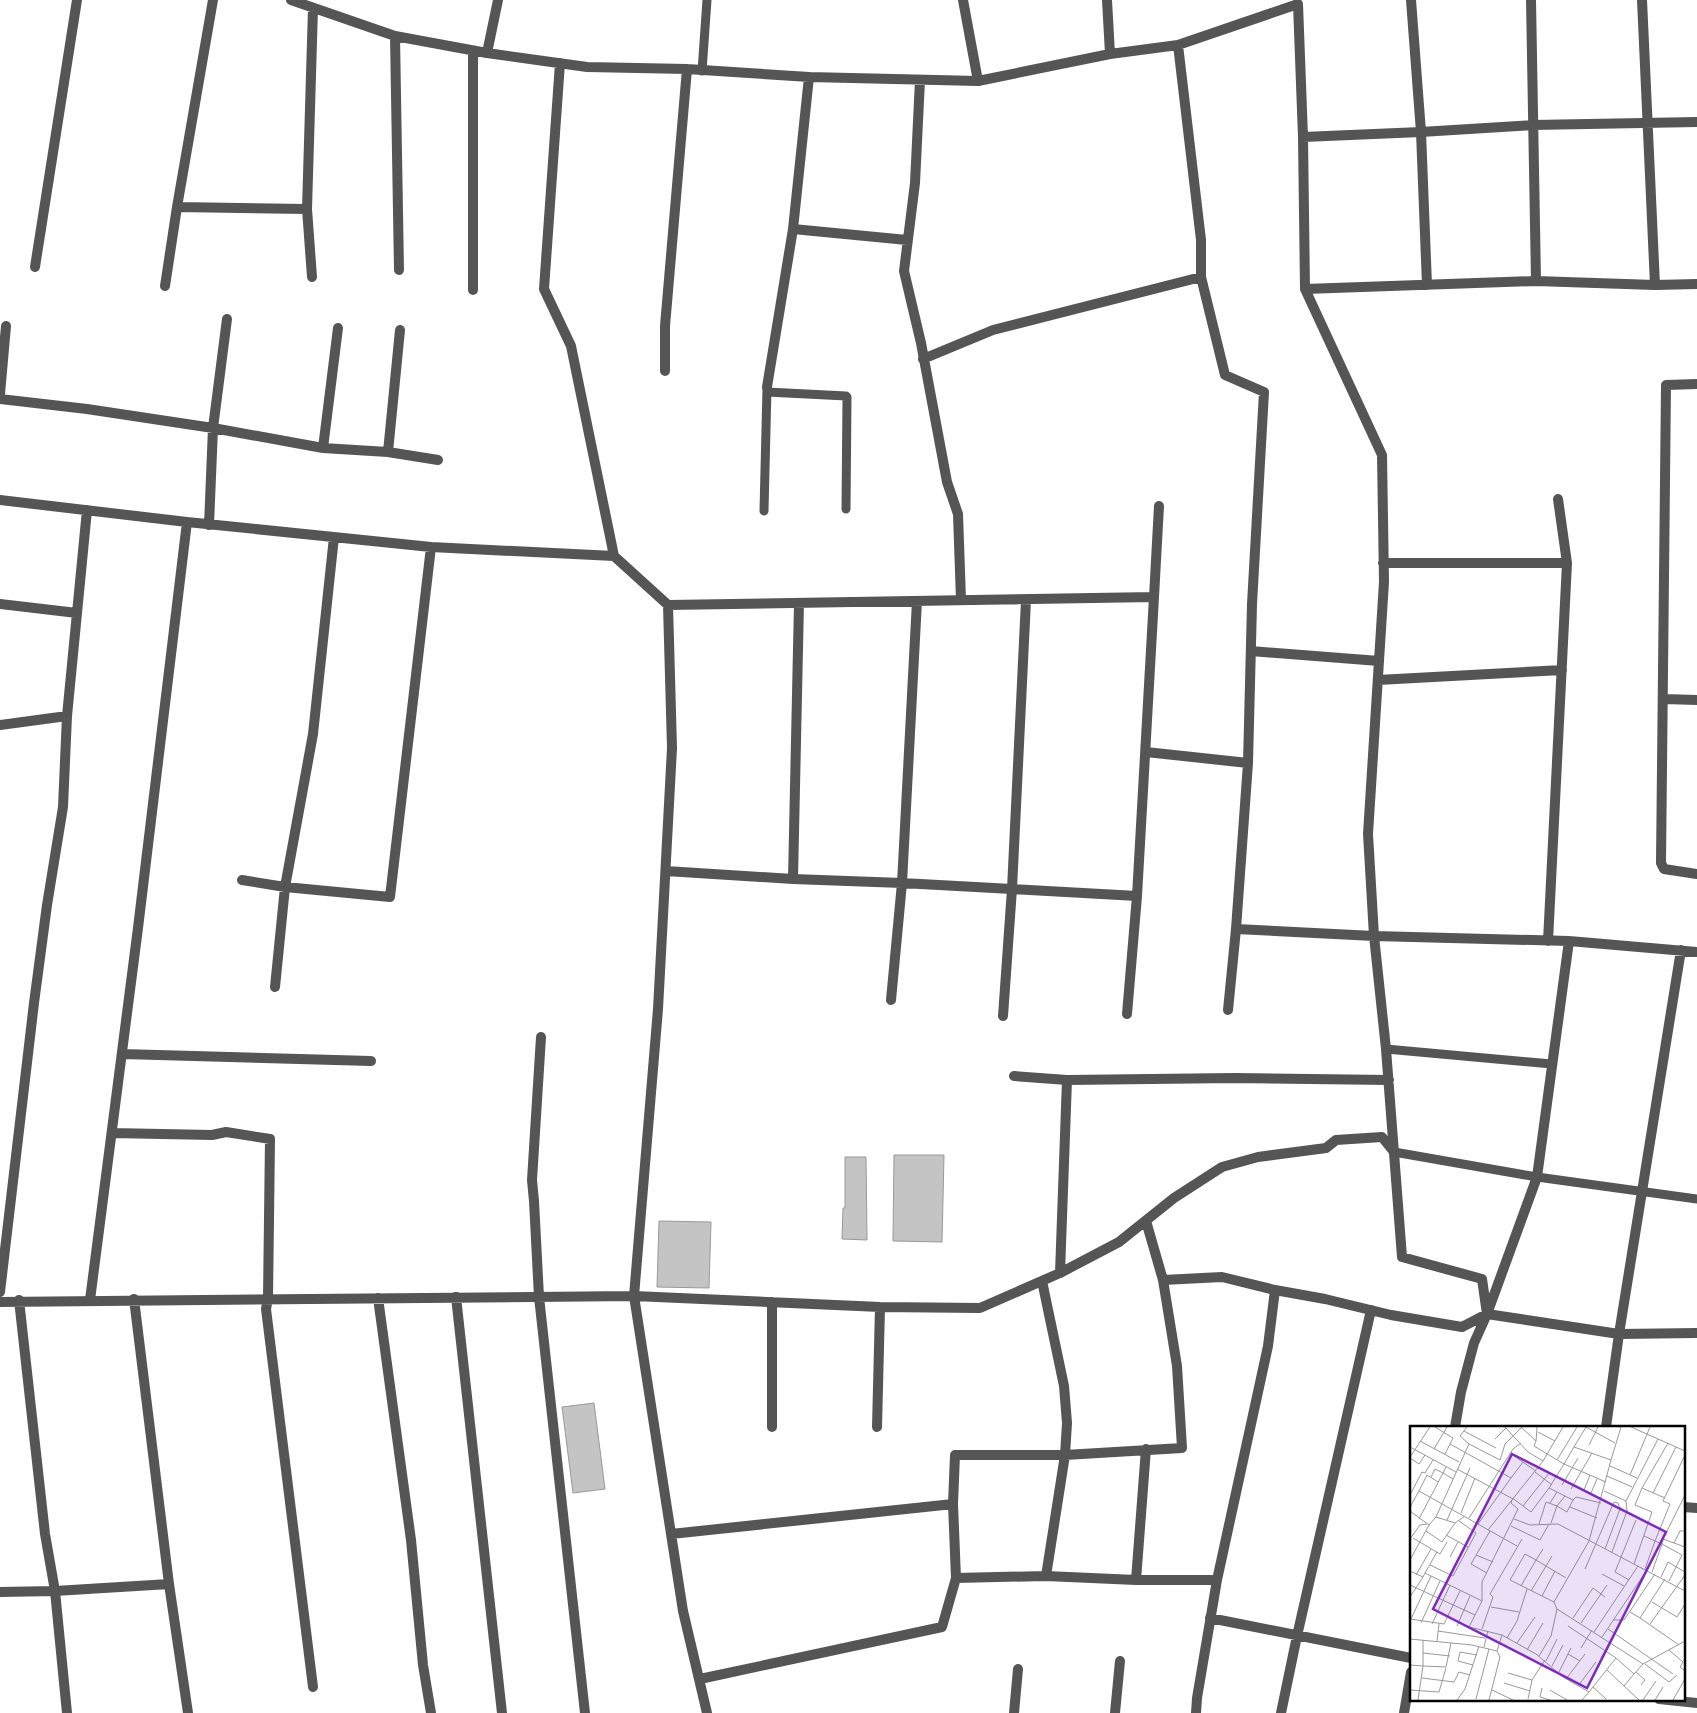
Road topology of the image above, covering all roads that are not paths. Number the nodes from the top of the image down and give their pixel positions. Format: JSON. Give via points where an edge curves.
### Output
{"nodes":[{"id":1,"x":78,"y":0,"type":"edge"},
{"id":2,"x":213,"y":0,"type":"edge"},
{"id":3,"x":291,"y":0,"type":"edge"},
{"id":4,"x":498,"y":0,"type":"edge"},
{"id":5,"x":707,"y":0,"type":"edge"},
{"id":6,"x":963,"y":0,"type":"edge"},
{"id":7,"x":1107,"y":0,"type":"edge"},
{"id":8,"x":1411,"y":0,"type":"edge"},
{"id":9,"x":1531,"y":0,"type":"edge"},
{"id":10,"x":1642,"y":0,"type":"edge"},
{"id":11,"x":313,"y":8,"type":"junction"},
{"id":12,"x":395,"y":36,"type":"junction"},
{"id":13,"x":1178,"y":46,"type":"junction"},
{"id":14,"x":473,"y":51,"type":"junction"},
{"id":15,"x":487,"y":54,"type":"junction"},
{"id":16,"x":1110,"y":54,"type":"junction"},
{"id":17,"x":560,"y":63,"type":"junction"},
{"id":18,"x":687,"y":69,"type":"junction"},
{"id":19,"x":702,"y":71,"type":"junction"},
{"id":20,"x":809,"y":77,"type":"junction"},
{"id":21,"x":920,"y":80,"type":"junction"},
{"id":22,"x":978,"y":81,"type":"junction"},
{"id":23,"x":1647,"y":122,"type":"junction"},
{"id":24,"x":1697,"y":122,"type":"edge"},
{"id":25,"x":1533,"y":125,"type":"junction"},
{"id":26,"x":1421,"y":132,"type":"junction"},
{"id":27,"x":1303,"y":137,"type":"junction"},
{"id":28,"x":176,"y":207,"type":"junction"},
{"id":29,"x":307,"y":209,"type":"junction"},
{"id":30,"x":793,"y":229,"type":"junction"},
{"id":31,"x":908,"y":240,"type":"junction"},
{"id":32,"x":35,"y":267,"type":"dead end"},
{"id":33,"x":399,"y":270,"type":"dead end"},
{"id":34,"x":312,"y":277,"type":"dead end"},
{"id":35,"x":1201,"y":277,"type":"junction"},
{"id":36,"x":1536,"y":281,"type":"junction"},
{"id":37,"x":1697,"y":284,"type":"edge"},
{"id":38,"x":1427,"y":285,"type":"junction"},
{"id":39,"x":1655,"y":285,"type":"junction"},
{"id":40,"x":165,"y":286,"type":"dead end"},
{"id":41,"x":1305,"y":289,"type":"junction"},
{"id":42,"x":473,"y":290,"type":"dead end"},
{"id":43,"x":227,"y":318,"type":"dead end"},
{"id":44,"x":6,"y":326,"type":"dead end"},
{"id":45,"x":338,"y":328,"type":"dead end"},
{"id":46,"x":400,"y":330,"type":"dead end"},
{"id":47,"x":924,"y":359,"type":"junction"},
{"id":48,"x":665,"y":371,"type":"dead end"},
{"id":49,"x":1697,"y":384,"type":"edge"},
{"id":50,"x":767,"y":390,"type":"junction"},
{"id":51,"x":0,"y":394,"type":"edge"},
{"id":52,"x":0,"y":399,"type":"edge"},
{"id":53,"x":213,"y":428,"type":"junction"},
{"id":54,"x":323,"y":448,"type":"junction"},
{"id":55,"x":388,"y":452,"type":"junction"},
{"id":56,"x":438,"y":460,"type":"dead end"},
{"id":57,"x":1558,"y":499,"type":"dead end"},
{"id":58,"x":0,"y":500,"type":"edge"},
{"id":59,"x":1159,"y":506,"type":"dead end"},
{"id":60,"x":846,"y":508,"type":"dead end"},
{"id":61,"x":87,"y":510,"type":"junction"},
{"id":62,"x":764,"y":511,"type":"dead end"},
{"id":63,"x":187,"y":522,"type":"junction"},
{"id":64,"x":209,"y":524,"type":"junction"},
{"id":65,"x":334,"y":537,"type":"junction"},
{"id":66,"x":431,"y":547,"type":"junction"},
{"id":67,"x":614,"y":556,"type":"junction"},
{"id":68,"x":1383,"y":563,"type":"junction"},
{"id":69,"x":1567,"y":563,"type":"junction"},
{"id":70,"x":1154,"y":597,"type":"junction"},
{"id":71,"x":961,"y":600,"type":"junction"},
{"id":72,"x":1026,"y":600,"type":"junction"},
{"id":73,"x":916,"y":601,"type":"junction"},
{"id":74,"x":799,"y":603,"type":"junction"},
{"id":75,"x":0,"y":604,"type":"edge"},
{"id":76,"x":668,"y":605,"type":"junction"},
{"id":77,"x":77,"y":613,"type":"junction"},
{"id":78,"x":1251,"y":651,"type":"junction"},
{"id":79,"x":1379,"y":661,"type":"junction"},
{"id":80,"x":1562,"y":670,"type":"junction"},
{"id":81,"x":1378,"y":680,"type":"junction"},
{"id":82,"x":1664,"y":699,"type":"junction"},
{"id":83,"x":1697,"y":700,"type":"edge"},
{"id":84,"x":67,"y":716,"type":"junction"},
{"id":85,"x":0,"y":725,"type":"edge"},
{"id":86,"x":1146,"y":752,"type":"junction"},
{"id":87,"x":1248,"y":763,"type":"junction"},
{"id":88,"x":666,"y":871,"type":"junction"},
{"id":89,"x":1697,"y":874,"type":"edge"},
{"id":90,"x":794,"y":879,"type":"junction"},
{"id":91,"x":242,"y":880,"type":"dead end"},
{"id":92,"x":902,"y":883,"type":"junction"},
{"id":93,"x":285,"y":887,"type":"junction"},
{"id":94,"x":1012,"y":889,"type":"junction"},
{"id":95,"x":1137,"y":896,"type":"junction"},
{"id":96,"x":1236,"y":929,"type":"junction"},
{"id":97,"x":1374,"y":936,"type":"junction"},
{"id":98,"x":1548,"y":941,"type":"junction"},
{"id":99,"x":1569,"y":941,"type":"junction"},
{"id":100,"x":1681,"y":950,"type":"junction"},
{"id":101,"x":1697,"y":952,"type":"edge"},
{"id":102,"x":275,"y":987,"type":"dead end"},
{"id":103,"x":891,"y":1000,"type":"dead end"},
{"id":104,"x":1228,"y":1010,"type":"dead end"},
{"id":105,"x":1127,"y":1014,"type":"dead end"},
{"id":106,"x":1003,"y":1016,"type":"dead end"},
{"id":107,"x":541,"y":1037,"type":"dead end"},
{"id":108,"x":1386,"y":1049,"type":"junction"},
{"id":109,"x":122,"y":1054,"type":"junction"},
{"id":110,"x":371,"y":1061,"type":"dead end"},
{"id":111,"x":1552,"y":1064,"type":"junction"},
{"id":112,"x":1014,"y":1076,"type":"dead end"},
{"id":113,"x":1067,"y":1080,"type":"junction"},
{"id":114,"x":1389,"y":1080,"type":"junction"},
{"id":115,"x":112,"y":1133,"type":"junction"},
{"id":116,"x":1394,"y":1152,"type":"junction"},
{"id":117,"x":1537,"y":1177,"type":"junction"},
{"id":118,"x":1642,"y":1192,"type":"junction"},
{"id":119,"x":1697,"y":1199,"type":"edge"},
{"id":120,"x":1146,"y":1221,"type":"junction"},
{"id":121,"x":1060,"y":1273,"type":"junction"},
{"id":122,"x":1163,"y":1280,"type":"junction"},
{"id":123,"x":1042,"y":1281,"type":"junction"},
{"id":124,"x":1275,"y":1290,"type":"junction"},
{"id":125,"x":0,"y":1292,"type":"edge"},
{"id":126,"x":634,"y":1296,"type":"junction"},
{"id":127,"x":456,"y":1297,"type":"junction"},
{"id":128,"x":539,"y":1297,"type":"junction"},
{"id":129,"x":268,"y":1298,"type":"junction"},
{"id":130,"x":378,"y":1298,"type":"junction"},
{"id":131,"x":19,"y":1300,"type":"junction"},
{"id":132,"x":90,"y":1300,"type":"junction"},
{"id":133,"x":134,"y":1300,"type":"junction"},
{"id":134,"x":0,"y":1302,"type":"edge"},
{"id":135,"x":772,"y":1302,"type":"junction"},
{"id":136,"x":880,"y":1307,"type":"junction"},
{"id":137,"x":1371,"y":1310,"type":"junction"},
{"id":138,"x":1487,"y":1314,"type":"junction"},
{"id":139,"x":1697,"y":1333,"type":"edge"},
{"id":140,"x":1619,"y":1334,"type":"junction"},
{"id":141,"x":1455,"y":1426,"type":"edge"},
{"id":142,"x":1606,"y":1426,"type":"edge"},
{"id":143,"x":772,"y":1427,"type":"dead end"},
{"id":144,"x":878,"y":1427,"type":"dead end"},
{"id":145,"x":1146,"y":1450,"type":"junction"},
{"id":146,"x":1065,"y":1456,"type":"junction"},
{"id":147,"x":953,"y":1504,"type":"junction"},
{"id":148,"x":1684,"y":1507,"type":"edge"},
{"id":149,"x":1697,"y":1508,"type":"edge"},
{"id":150,"x":671,"y":1534,"type":"junction"},
{"id":151,"x":1046,"y":1576,"type":"junction"},
{"id":152,"x":956,"y":1578,"type":"junction"},
{"id":153,"x":1136,"y":1580,"type":"junction"},
{"id":154,"x":1217,"y":1580,"type":"junction"},
{"id":155,"x":169,"y":1584,"type":"junction"},
{"id":156,"x":55,"y":1591,"type":"junction"},
{"id":157,"x":0,"y":1592,"type":"edge"},
{"id":158,"x":1210,"y":1618,"type":"junction"},
{"id":159,"x":1297,"y":1636,"type":"junction"},
{"id":160,"x":1410,"y":1658,"type":"edge"},
{"id":161,"x":1120,"y":1661,"type":"dead end"},
{"id":162,"x":1018,"y":1669,"type":"dead end"},
{"id":163,"x":1410,"y":1678,"type":"edge"},
{"id":164,"x":700,"y":1680,"type":"junction"},
{"id":165,"x":313,"y":1687,"type":"dead end"},
{"id":166,"x":1668,"y":1700,"type":"edge"},
{"id":167,"x":1697,"y":1703,"type":"edge"},
{"id":168,"x":67,"y":1713,"type":"edge"},
{"id":169,"x":188,"y":1713,"type":"edge"},
{"id":170,"x":431,"y":1713,"type":"edge"},
{"id":171,"x":502,"y":1713,"type":"edge"},
{"id":172,"x":585,"y":1713,"type":"edge"},
{"id":173,"x":707,"y":1713,"type":"edge"},
{"id":174,"x":1014,"y":1713,"type":"edge"},
{"id":175,"x":1115,"y":1713,"type":"edge"},
{"id":176,"x":1196,"y":1713,"type":"edge"},
{"id":177,"x":1281,"y":1713,"type":"edge"},
{"id":178,"x":1404,"y":1713,"type":"edge"}],
"edges":[{"from":1,"to":32,"type":"street"},
{"from":2,"to":28,"type":"street"},
{"from":3,"to":11,"type":"street"},
{"from":4,"to":15,"type":"street"},
{"from":5,"to":19,"type":"lane"},
{"from":6,"to":22,"type":"street"},
{"from":7,"to":16,"type":"street"},
{"from":8,"to":26,"type":"street"},
{"from":9,"to":25,"type":"street"},
{"from":10,"to":23,"type":"street"},
{"from":11,"to":12,"type":"street"},
{"from":11,"to":29,"type":"street"},
{"from":12,"to":14,"type":"street"},
{"from":12,"to":33,"type":"street"},
{"from":13,"to":16,"type":"street"},
{"from":13,"to":27,"type":"street","via":[[1298,4]]},
{"from":13,"to":35,"type":"street","via":[[1201,240]]},
{"from":14,"to":15,"type":"street"},
{"from":14,"to":42,"type":"street"},
{"from":15,"to":17,"type":"street"},
{"from":16,"to":22,"type":"street"},
{"from":17,"to":18,"type":"street"},
{"from":17,"to":67,"type":"street","via":[[544,289],[571,346]]},
{"from":18,"to":19,"type":"street"},
{"from":18,"to":48,"type":"street","via":[[665,326]]},
{"from":19,"to":20,"type":"street"},
{"from":20,"to":21,"type":"street"},
{"from":20,"to":30,"type":"street"},
{"from":21,"to":22,"type":"street"},
{"from":21,"to":31,"type":"street","via":[[915,184]]},
{"from":23,"to":24,"type":"street"},
{"from":23,"to":25,"type":"street"},
{"from":23,"to":39,"type":"street"},
{"from":25,"to":26,"type":"street"},
{"from":25,"to":36,"type":"street"},
{"from":26,"to":27,"type":"street"},
{"from":26,"to":38,"type":"street"},
{"from":27,"to":41,"type":"street"},
{"from":28,"to":29,"type":"street"},
{"from":28,"to":40,"type":"street"},
{"from":29,"to":34,"type":"street"},
{"from":30,"to":31,"type":"street"},
{"from":30,"to":50,"type":"street"},
{"from":31,"to":47,"type":"street","via":[[904,271]]},
{"from":35,"to":47,"type":"street","via":[[993,330]]},
{"from":35,"to":78,"type":"street","via":[[1225,375],[1264,392]]},
{"from":36,"to":38,"type":"street"},
{"from":36,"to":39,"type":"street"},
{"from":37,"to":39,"type":"street"},
{"from":38,"to":41,"type":"street"},
{"from":41,"to":68,"type":"street","via":[[1382,455]]},
{"from":43,"to":53,"type":"street"},
{"from":44,"to":51,"type":"street"},
{"from":45,"to":54,"type":"street"},
{"from":46,"to":55,"type":"street"},
{"from":47,"to":71,"type":"street","via":[[947,482],[958,514]]},
{"from":49,"to":82,"type":"street","via":[[1666,385]]},
{"from":50,"to":60,"type":"lane","via":[[847,397]]},
{"from":50,"to":62,"type":"lane"},
{"from":52,"to":53,"type":"street"},
{"from":53,"to":54,"type":"street"},
{"from":53,"to":64,"type":"street"},
{"from":54,"to":55,"type":"street"},
{"from":55,"to":56,"type":"street"},
{"from":57,"to":69,"type":"street"},
{"from":58,"to":61,"type":"street"},
{"from":59,"to":70,"type":"street"},
{"from":61,"to":63,"type":"street"},
{"from":61,"to":77,"type":"street"},
{"from":63,"to":64,"type":"street"},
{"from":63,"to":109,"type":"street"},
{"from":64,"to":65,"type":"street"},
{"from":65,"to":66,"type":"street"},
{"from":65,"to":93,"type":"street","via":[[313,734]]},
{"from":66,"to":67,"type":"street"},
{"from":66,"to":93,"type":"street","via":[[390,896]]},
{"from":67,"to":76,"type":"street"},
{"from":68,"to":69,"type":"street"},
{"from":68,"to":79,"type":"street"},
{"from":69,"to":80,"type":"street"},
{"from":70,"to":72,"type":"street"},
{"from":70,"to":86,"type":"street"},
{"from":71,"to":72,"type":"street"},
{"from":71,"to":73,"type":"street"},
{"from":72,"to":94,"type":"street"},
{"from":73,"to":74,"type":"street"},
{"from":73,"to":92,"type":"street"},
{"from":74,"to":76,"type":"street"},
{"from":74,"to":90,"type":"street"},
{"from":75,"to":77,"type":"street"},
{"from":76,"to":88,"type":"street","via":[[672,748]]},
{"from":77,"to":84,"type":"street"},
{"from":78,"to":79,"type":"street"},
{"from":78,"to":87,"type":"street"},
{"from":79,"to":81,"type":"street"},
{"from":80,"to":81,"type":"street"},
{"from":80,"to":98,"type":"street"},
{"from":81,"to":97,"type":"street","via":[[1368,834]]},
{"from":82,"to":83,"type":"street"},
{"from":82,"to":89,"type":"street","via":[[1661,863],[1664,869]]},
{"from":84,"to":85,"type":"street"},
{"from":84,"to":125,"type":"street","via":[[63,807],[34,1003]]},
{"from":86,"to":87,"type":"street"},
{"from":86,"to":95,"type":"street"},
{"from":87,"to":96,"type":"street"},
{"from":88,"to":90,"type":"street"},
{"from":88,"to":126,"type":"street"},
{"from":90,"to":92,"type":"street"},
{"from":91,"to":93,"type":"street"},
{"from":92,"to":94,"type":"street"},
{"from":92,"to":103,"type":"street"},
{"from":93,"to":102,"type":"street"},
{"from":94,"to":95,"type":"street"},
{"from":94,"to":106,"type":"street"},
{"from":95,"to":105,"type":"street"},
{"from":96,"to":97,"type":"street"},
{"from":96,"to":104,"type":"street"},
{"from":97,"to":98,"type":"street"},
{"from":97,"to":108,"type":"street"},
{"from":98,"to":99,"type":"street"},
{"from":99,"to":100,"type":"street"},
{"from":99,"to":111,"type":"street"},
{"from":100,"to":101,"type":"street"},
{"from":100,"to":118,"type":"street"},
{"from":107,"to":128,"type":"street","via":[[532,1180]]},
{"from":108,"to":111,"type":"lane"},
{"from":108,"to":114,"type":"street"},
{"from":109,"to":110,"type":"street"},
{"from":109,"to":115,"type":"street"},
{"from":111,"to":117,"type":"street"},
{"from":112,"to":113,"type":"street"},
{"from":113,"to":114,"type":"street"},
{"from":113,"to":121,"type":"street"},
{"from":114,"to":116,"type":"street"},
{"from":115,"to":129,"type":"street","via":[[212,1135],[226,1132],[270,1139]]},
{"from":115,"to":132,"type":"street"},
{"from":116,"to":117,"type":"lane"},
{"from":116,"to":120,"type":"street","via":[[1382,1137],[1336,1140],[1326,1148],[1258,1157],[1222,1167],[1174,1198]]},
{"from":116,"to":138,"type":"street","via":[[1402,1257],[1482,1280]]},
{"from":117,"to":118,"type":"lane"},
{"from":117,"to":138,"type":"street"},
{"from":118,"to":119,"type":"lane"},
{"from":118,"to":140,"type":"street"},
{"from":120,"to":121,"type":"street","via":[[1119,1242]]},
{"from":120,"to":122,"type":"street"},
{"from":121,"to":123,"type":"street"},
{"from":122,"to":124,"type":"street","via":[[1222,1277]]},
{"from":122,"to":145,"type":"street","via":[[1177,1366],[1182,1448]]},
{"from":123,"to":136,"type":"street","via":[[980,1308]]},
{"from":123,"to":146,"type":"street","via":[[1064,1386]]},
{"from":124,"to":137,"type":"street"},
{"from":124,"to":154,"type":"street","via":[[1268,1346]]},
{"from":126,"to":128,"type":"street"},
{"from":126,"to":135,"type":"street"},
{"from":126,"to":150,"type":"street"},
{"from":127,"to":128,"type":"street"},
{"from":127,"to":130,"type":"street"},
{"from":127,"to":171,"type":"street"},
{"from":128,"to":172,"type":"street"},
{"from":129,"to":130,"type":"street"},
{"from":129,"to":133,"type":"street"},
{"from":129,"to":165,"type":"street","via":[[266,1309]]},
{"from":130,"to":170,"type":"street"},
{"from":131,"to":132,"type":"street"},
{"from":131,"to":134,"type":"street"},
{"from":131,"to":156,"type":"street"},
{"from":132,"to":133,"type":"street"},
{"from":133,"to":155,"type":"street"},
{"from":135,"to":136,"type":"street"},
{"from":135,"to":143,"type":"street"},
{"from":136,"to":144,"type":"street"},
{"from":137,"to":138,"type":"street","via":[[1462,1327]]},
{"from":137,"to":159,"type":"street"},
{"from":138,"to":140,"type":"street"},
{"from":138,"to":141,"type":"street","via":[[1474,1343]]},
{"from":139,"to":140,"type":"street"},
{"from":140,"to":142,"type":"street"},
{"from":145,"to":146,"type":"street"},
{"from":145,"to":153,"type":"street"},
{"from":146,"to":147,"type":"street","via":[[955,1455]]},
{"from":146,"to":151,"type":"street"},
{"from":147,"to":150,"type":"street"},
{"from":147,"to":152,"type":"street"},
{"from":148,"to":149,"type":"street"},
{"from":150,"to":164,"type":"street"},
{"from":151,"to":152,"type":"street"},
{"from":151,"to":153,"type":"street"},
{"from":152,"to":164,"type":"street","via":[[942,1627]]},
{"from":153,"to":154,"type":"street"},
{"from":154,"to":158,"type":"street"},
{"from":155,"to":156,"type":"street"},
{"from":155,"to":169,"type":"street"},
{"from":156,"to":157,"type":"street"},
{"from":156,"to":168,"type":"street"},
{"from":158,"to":159,"type":"street"},
{"from":158,"to":176,"type":"street"},
{"from":159,"to":160,"type":"street"},
{"from":159,"to":177,"type":"street"},
{"from":161,"to":175,"type":"street"},
{"from":162,"to":174,"type":"street"},
{"from":163,"to":178,"type":"street"},
{"from":164,"to":173,"type":"street"},
{"from":166,"to":167,"type":"street"}]}
